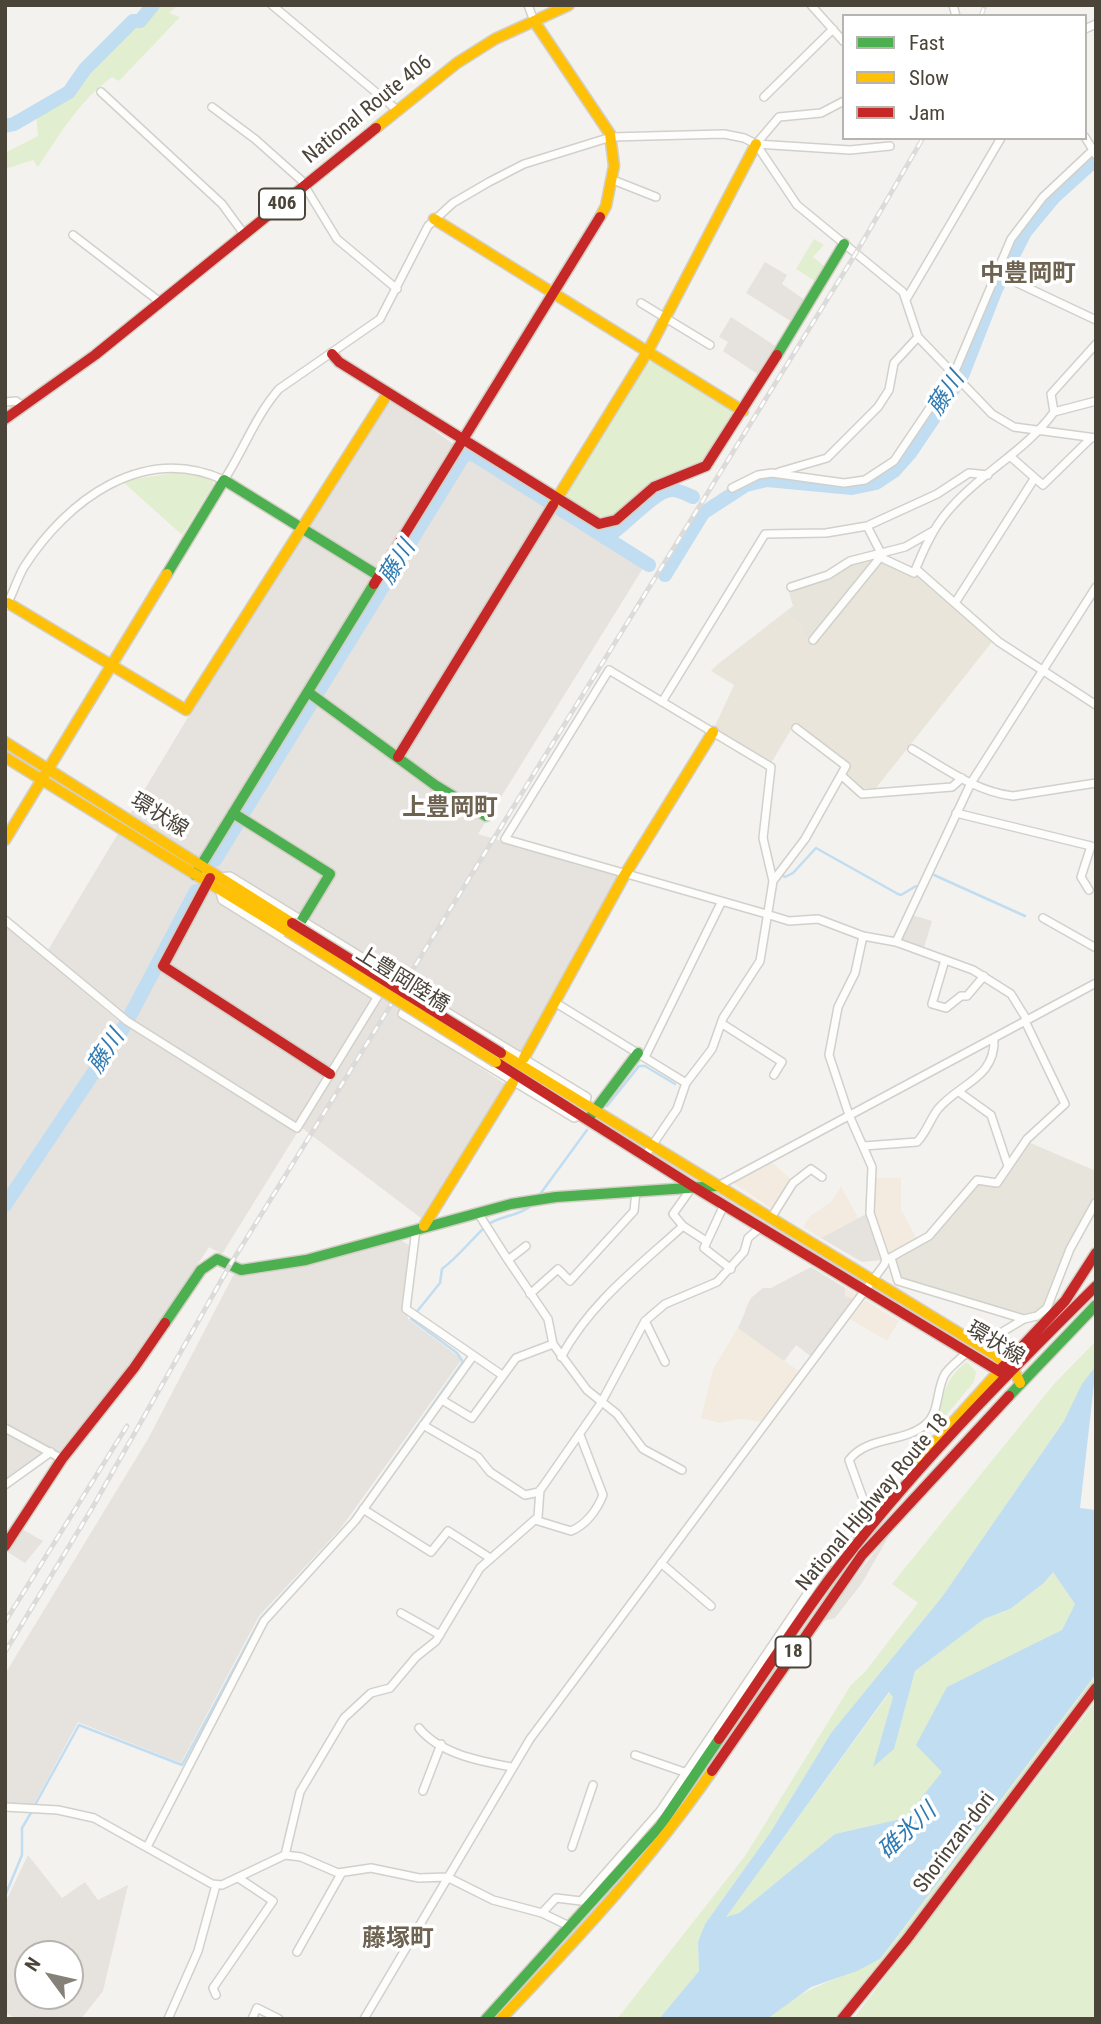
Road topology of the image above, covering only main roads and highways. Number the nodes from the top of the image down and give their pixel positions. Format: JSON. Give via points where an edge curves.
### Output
{"nodes":[{"id":1,"x":569,"y":5,"type":"edge"},
{"id":2,"x":534,"y":21,"type":"junction"},
{"id":3,"x":756,"y":144,"type":"road end"},
{"id":4,"x":434,"y":219,"type":"road end"},
{"id":5,"x":844,"y":244,"type":"road end"},
{"id":6,"x":553,"y":293,"type":"junction"},
{"id":7,"x":648,"y":351,"type":"junction"},
{"id":8,"x":332,"y":354,"type":"road end"},
{"id":9,"x":388,"y":393,"type":"junction"},
{"id":10,"x":743,"y":411,"type":"junction"},
{"id":11,"x":5,"y":419,"type":"edge"},
{"id":12,"x":463,"y":441,"type":"junction"},
{"id":13,"x":556,"y":500,"type":"junction"},
{"id":14,"x":302,"y":528,"type":"junction"},
{"id":15,"x":379,"y":576,"type":"junction"},
{"id":16,"x":7,"y":605,"type":"edge"},
{"id":17,"x":111,"y":666,"type":"junction"},
{"id":18,"x":307,"y":692,"type":"junction"},
{"id":19,"x":713,"y":732,"type":"road end"},
{"id":20,"x":5,"y":742,"type":"edge"},
{"id":21,"x":5,"y":757,"type":"edge"},
{"id":22,"x":398,"y":757,"type":"junction"},
{"id":23,"x":48,"y":770,"type":"junction"},
{"id":24,"x":42,"y":780,"type":"junction"},
{"id":25,"x":233,"y":813,"type":"junction"},
{"id":26,"x":486,"y":816,"type":"dead end"},
{"id":27,"x":5,"y":840,"type":"edge"},
{"id":28,"x":198,"y":870,"type":"junction"},
{"id":29,"x":214,"y":877,"type":"junction"},
{"id":30,"x":291,"y":928,"type":"junction"},
{"id":31,"x":641,"y":1055,"type":"road end"},
{"id":32,"x":499,"y":1057,"type":"joint"},
{"id":33,"x":524,"y":1058,"type":"road end"},
{"id":34,"x":330,"y":1074,"type":"road end"},
{"id":35,"x":513,"y":1082,"type":"road end"},
{"id":36,"x":588,"y":1112,"type":"junction"},
{"id":37,"x":717,"y":1186,"type":"junction"},
{"id":38,"x":689,"y":1187,"type":"junction"},
{"id":39,"x":420,"y":1227,"type":"junction"},
{"id":40,"x":1096,"y":1253,"type":"edge"},
{"id":41,"x":871,"y":1285,"type":"junction"},
{"id":42,"x":1096,"y":1286,"type":"edge"},
{"id":43,"x":1096,"y":1305,"type":"edge"},
{"id":44,"x":1007,"y":1370,"type":"junction"},
{"id":45,"x":1020,"y":1383,"type":"junction"},
{"id":46,"x":5,"y":1546,"type":"edge"},
{"id":47,"x":1096,"y":1688,"type":"edge"},
{"id":48,"x":486,"y":2019,"type":"edge"},
{"id":49,"x":500,"y":2019,"type":"edge"},
{"id":50,"x":842,"y":2019,"type":"edge"}],
"edges":[{"from":1,"to":2,"type":"main road","name":"National Route 406","number":"406"},
{"from":2,"to":6,"type":"main road","via":[[611,137],[613,180],[600,217]]},
{"from":2,"to":11,"type":"main road","name":"National Route 406","number":"406","via":[[475,50],[161,302]]},
{"from":3,"to":7,"type":"main road"},
{"from":4,"to":6,"type":"main road"},
{"from":5,"to":10,"type":"main road"},
{"from":6,"to":7,"type":"main road"},
{"from":6,"to":12,"type":"main road"},
{"from":7,"to":10,"type":"main road"},
{"from":7,"to":13,"type":"main road"},
{"from":8,"to":9,"type":"main road"},
{"from":9,"to":12,"type":"main road"},
{"from":9,"to":14,"type":"main road"},
{"from":10,"to":13,"type":"main road","via":[[706,466],[654,487],[615,520],[590,522]]},
{"from":12,"to":13,"type":"main road"},
{"from":12,"to":15,"type":"main road"},
{"from":13,"to":22,"type":"main road"},
{"from":14,"to":15,"type":"main road"},
{"from":14,"to":17,"type":"main road","via":[[186,710]]},
{"from":14,"to":17,"type":"main road","via":[[224,480]]},
{"from":15,"to":18,"type":"main road"},
{"from":16,"to":17,"type":"main road"},
{"from":17,"to":23,"type":"main road"},
{"from":18,"to":22,"type":"main road"},
{"from":18,"to":25,"type":"main road"},
{"from":19,"to":33,"type":"main road","via":[[624,876]]},
{"from":20,"to":23,"type":"main road","name":"環状線"},
{"from":21,"to":24,"type":"main road","name":"環状線"},
{"from":22,"to":26,"type":"main road"},
{"from":23,"to":24,"type":"main road"},
{"from":23,"to":28,"type":"main road","name":"環状線"},
{"from":24,"to":27,"type":"main road"},
{"from":24,"to":28,"type":"main road","name":"環状線"},
{"from":25,"to":28,"type":"main road"},
{"from":25,"to":30,"type":"main road","via":[[330,874]]},
{"from":28,"to":29,"type":"main road","name":"環状線"},
{"from":29,"to":30,"type":"main road","name":"環状線"},
{"from":29,"to":30,"type":"main road","name":"環状線","via":[[219,889]]},
{"from":29,"to":34,"type":"main road","via":[[163,966]]},
{"from":30,"to":32,"type":"main road","name":"上豊岡陸橋","bridge":true},
{"from":31,"to":36,"type":"main road"},
{"from":32,"to":36,"type":"main road","name":"環状線"},
{"from":35,"to":39,"type":"main road"},
{"from":36,"to":37,"type":"main road","name":"環状線","via":[[653,1145]]},
{"from":36,"to":38,"type":"main road","name":"環状線"},
{"from":37,"to":38,"type":"main road"},
{"from":37,"to":41,"type":"main road","name":"環状線"},
{"from":38,"to":39,"type":"main road","via":[[556,1197]]},
{"from":38,"to":41,"type":"main road","name":"環状線"},
{"from":39,"to":46,"type":"main road","via":[[256,1270],[241,1270],[222,1259],[207,1263],[62,1459]]},
{"from":40,"to":44,"type":"main road","via":[[1065,1301]]},
{"from":41,"to":44,"type":"main road","name":"環状線","via":[[968,1351]]},
{"from":41,"to":44,"type":"main road","name":"環状線","via":[[983,1348]]},
{"from":42,"to":44,"type":"main road","number":"18"},
{"from":43,"to":45,"type":"main road","number":"18"},
{"from":44,"to":45,"type":"main road","name":"環状線"},
{"from":44,"to":48,"type":"main road","name":"National Highway Route 18","number":"18","via":[[874,1510],[683,1795],[629,1863]]},
{"from":45,"to":49,"type":"main road","name":"National Highway Route 18","number":"18","via":[[856,1563],[701,1791],[642,1867]]},
{"from":47,"to":50,"type":"main road","name":"Shorinzan-dori"}]}
